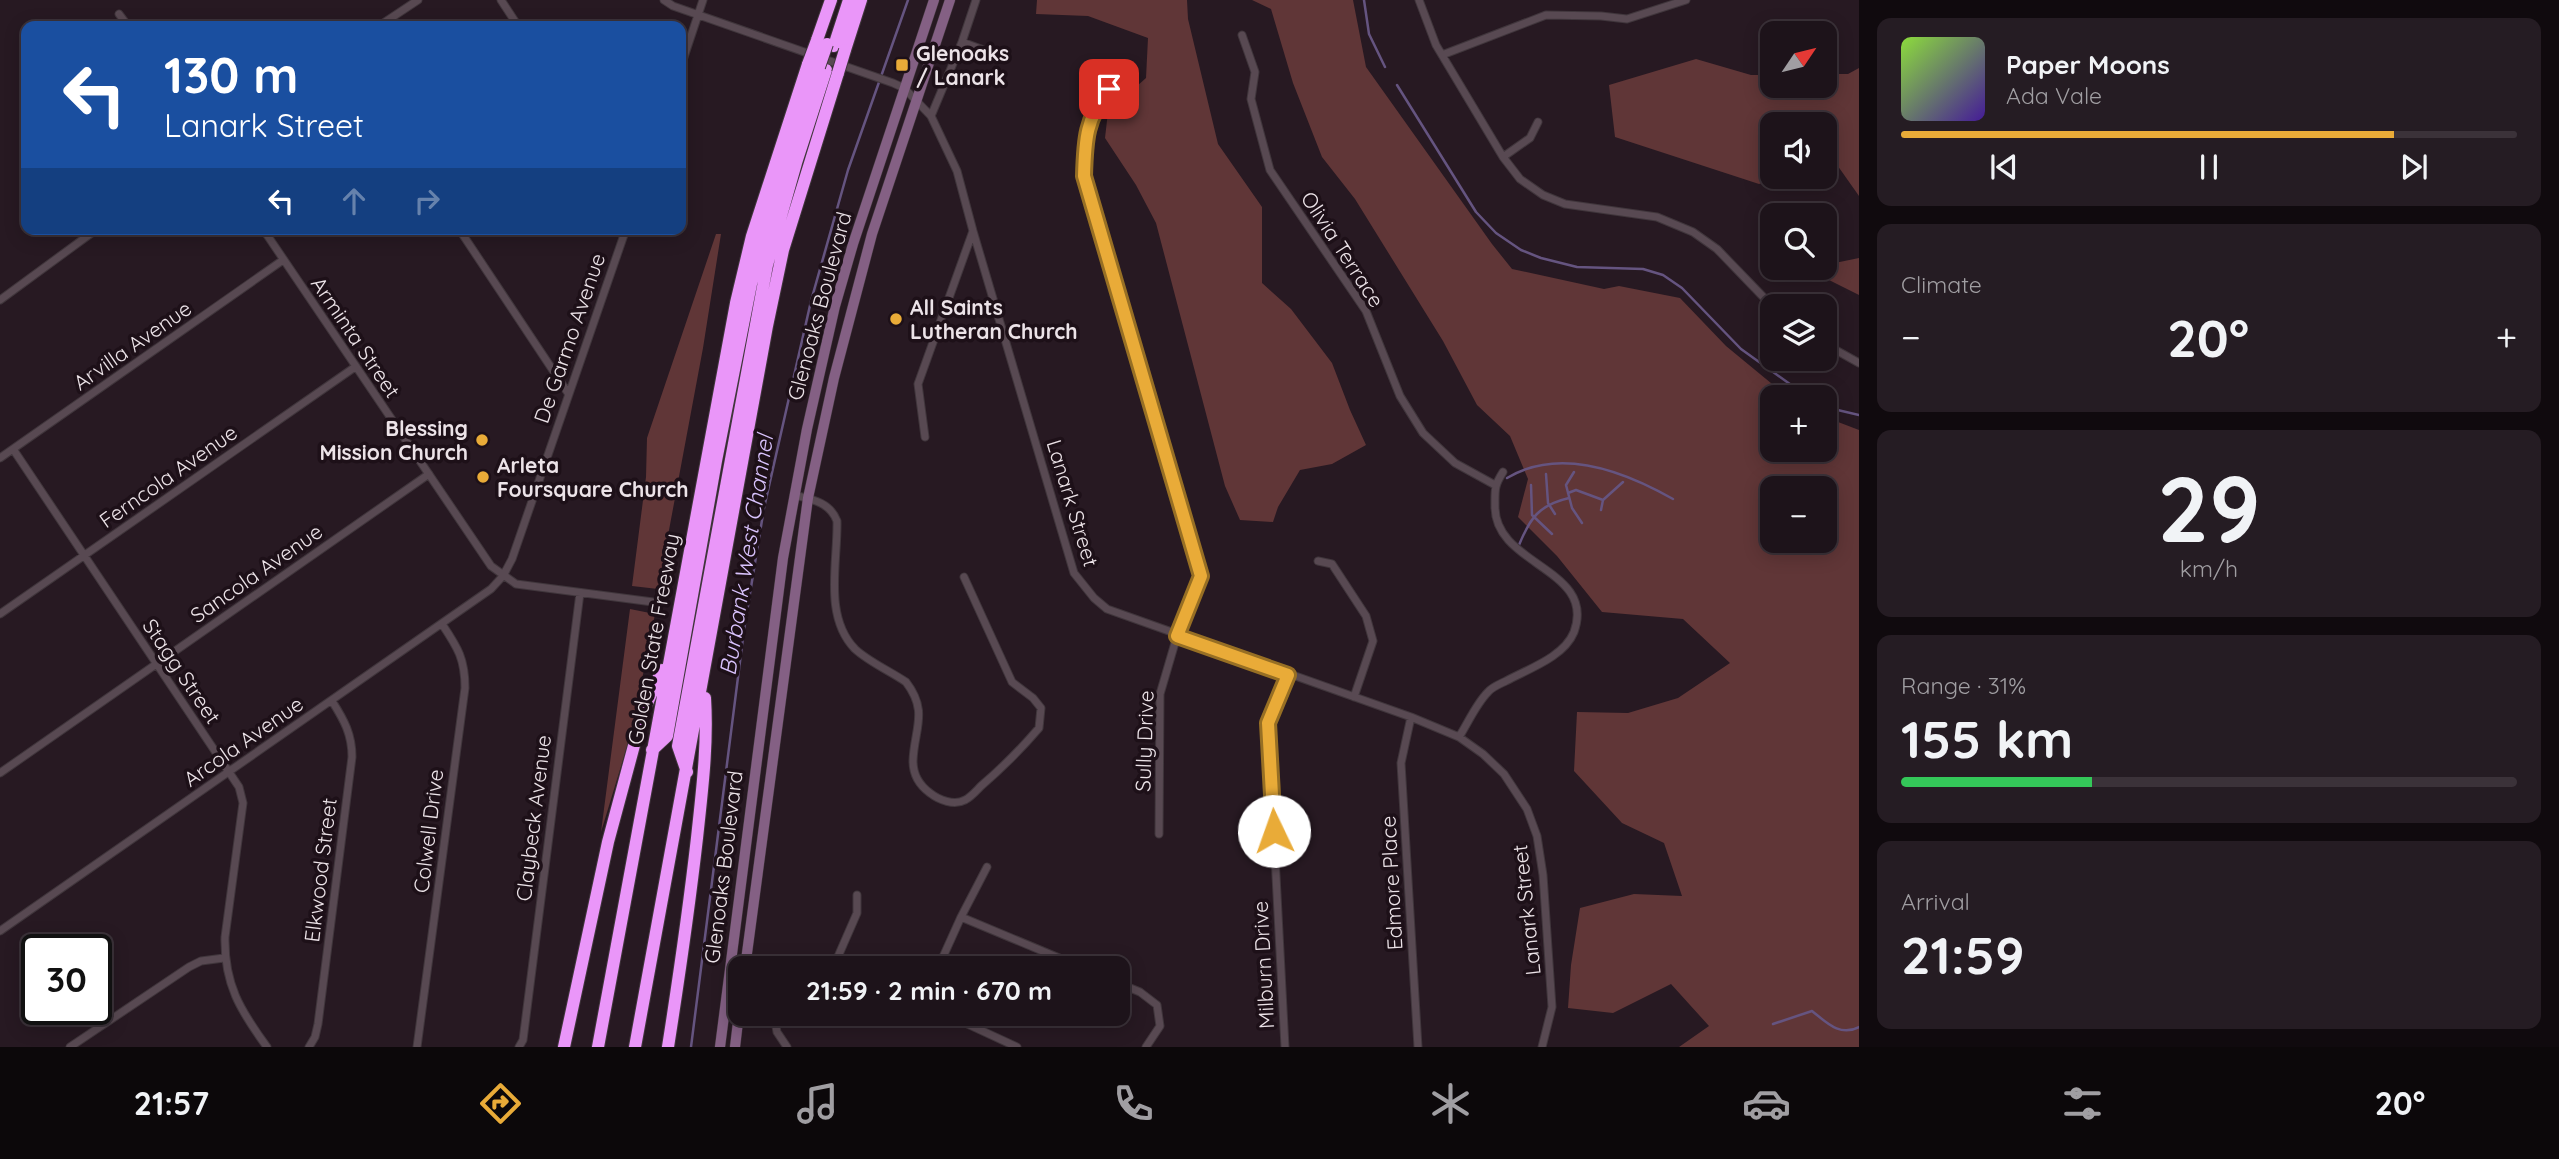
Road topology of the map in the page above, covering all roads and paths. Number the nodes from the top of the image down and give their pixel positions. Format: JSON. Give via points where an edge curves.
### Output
{"nodes":[{"id":1,"x":418,"y":0,"type":"edge"},
{"id":2,"x":500,"y":0,"type":"edge"},
{"id":3,"x":664,"y":0,"type":"edge"},
{"id":4,"x":703,"y":0,"type":"edge"},
{"id":5,"x":831,"y":0,"type":"edge"},
{"id":6,"x":842,"y":0,"type":"edge"},
{"id":7,"x":849,"y":0,"type":"edge"},
{"id":8,"x":861,"y":0,"type":"edge"},
{"id":9,"x":934,"y":0,"type":"edge"},
{"id":10,"x":950,"y":0,"type":"edge"},
{"id":11,"x":976,"y":0,"type":"edge"},
{"id":12,"x":1419,"y":0,"type":"edge"},
{"id":13,"x":1686,"y":0,"type":"edge"},
{"id":14,"x":119,"y":14,"type":"dead end"},
{"id":15,"x":698,"y":14,"type":"junction"},
{"id":16,"x":124,"y":21,"type":"edge"},
{"id":17,"x":386,"y":21,"type":"edge"},
{"id":18,"x":515,"y":21,"type":"edge"},
{"id":19,"x":1242,"y":35,"type":"dead end"},
{"id":20,"x":962,"y":43,"type":"junction"},
{"id":21,"x":831,"y":45,"type":"junction"},
{"id":22,"x":686,"y":51,"type":"edge"},
{"id":23,"x":997,"y":55,"type":"dead end"},
{"id":24,"x":1442,"y":55,"type":"junction"},
{"id":25,"x":823,"y":68,"type":"junction"},
{"id":26,"x":904,"y":88,"type":"junction"},
{"id":27,"x":1109,"y":89,"type":"dead end"},
{"id":28,"x":916,"y":101,"type":"junction"},
{"id":29,"x":931,"y":116,"type":"junction"},
{"id":30,"x":1538,"y":122,"type":"dead end"},
{"id":31,"x":1503,"y":157,"type":"junction"},
{"id":32,"x":973,"y":231,"type":"junction"},
{"id":33,"x":89,"y":235,"type":"edge"},
{"id":34,"x":267,"y":235,"type":"edge"},
{"id":35,"x":463,"y":235,"type":"edge"},
{"id":36,"x":624,"y":235,"type":"edge"},
{"id":37,"x":283,"y":260,"type":"junction"},
{"id":38,"x":1760,"y":294,"type":"edge"},
{"id":39,"x":0,"y":300,"type":"edge"},
{"id":40,"x":1837,"y":351,"type":"edge"},
{"id":41,"x":1859,"y":363,"type":"edge"},
{"id":42,"x":355,"y":367,"type":"junction"},
{"id":43,"x":568,"y":393,"type":"junction"},
{"id":44,"x":925,"y":437,"type":"dead end"},
{"id":45,"x":13,"y":449,"type":"junction"},
{"id":46,"x":0,"y":458,"type":"edge"},
{"id":47,"x":1503,"y":472,"type":"dead end"},
{"id":48,"x":429,"y":474,"type":"junction"},
{"id":49,"x":1494,"y":485,"type":"junction"},
{"id":50,"x":794,"y":495,"type":"junction"},
{"id":51,"x":808,"y":498,"type":"junction"},
{"id":52,"x":83,"y":556,"type":"junction"},
{"id":53,"x":1318,"y":561,"type":"dead end"},
{"id":54,"x":503,"y":576,"type":"junction"},
{"id":55,"x":964,"y":577,"type":"dead end"},
{"id":56,"x":580,"y":593,"type":"junction"},
{"id":57,"x":653,"y":601,"type":"dead end"},
{"id":58,"x":0,"y":614,"type":"edge"},
{"id":59,"x":442,"y":624,"type":"junction"},
{"id":60,"x":1177,"y":636,"type":"junction"},
{"id":61,"x":669,"y":654,"type":"junction"},
{"id":62,"x":157,"y":664,"type":"junction"},
{"id":63,"x":1288,"y":675,"type":"junction"},
{"id":64,"x":704,"y":677,"type":"junction"},
{"id":65,"x":1354,"y":697,"type":"junction"},
{"id":66,"x":332,"y":701,"type":"junction"},
{"id":67,"x":1411,"y":718,"type":"junction"},
{"id":68,"x":1459,"y":737,"type":"junction"},
{"id":69,"x":652,"y":751,"type":"junction"},
{"id":70,"x":687,"y":772,"type":"junction"},
{"id":71,"x":0,"y":773,"type":"edge"},
{"id":72,"x":229,"y":773,"type":"junction"},
{"id":73,"x":747,"y":833,"type":"junction"},
{"id":74,"x":1159,"y":834,"type":"dead end"},
{"id":75,"x":763,"y":835,"type":"junction"},
{"id":76,"x":987,"y":867,"type":"dead end"},
{"id":77,"x":857,"y":895,"type":"dead end"},
{"id":78,"x":961,"y":917,"type":"junction"},
{"id":79,"x":0,"y":931,"type":"edge"},
{"id":80,"x":747,"y":956,"type":"edge"},
{"id":81,"x":838,"y":956,"type":"edge"},
{"id":82,"x":943,"y":956,"type":"edge"},
{"id":83,"x":1054,"y":956,"type":"edge"},
{"id":84,"x":224,"y":958,"type":"junction"},
{"id":85,"x":1130,"y":988,"type":"edge"},
{"id":86,"x":728,"y":1012,"type":"edge"},
{"id":87,"x":724,"y":1013,"type":"junction"},
{"id":88,"x":738,"y":1026,"type":"edge"},
{"id":89,"x":776,"y":1026,"type":"edge"},
{"id":90,"x":972,"y":1026,"type":"edge"},
{"id":91,"x":70,"y":1047,"type":"edge"},
{"id":92,"x":267,"y":1047,"type":"edge"},
{"id":93,"x":309,"y":1047,"type":"edge"},
{"id":94,"x":417,"y":1047,"type":"edge"},
{"id":95,"x":519,"y":1047,"type":"edge"},
{"id":96,"x":564,"y":1047,"type":"edge"},
{"id":97,"x":598,"y":1047,"type":"edge"},
{"id":98,"x":635,"y":1047,"type":"edge"},
{"id":99,"x":668,"y":1047,"type":"edge"},
{"id":100,"x":720,"y":1047,"type":"edge"},
{"id":101,"x":735,"y":1047,"type":"edge"},
{"id":102,"x":787,"y":1047,"type":"edge"},
{"id":103,"x":1017,"y":1047,"type":"edge"},
{"id":104,"x":1146,"y":1047,"type":"edge"},
{"id":105,"x":1285,"y":1047,"type":"edge"},
{"id":106,"x":1418,"y":1047,"type":"edge"},
{"id":107,"x":1542,"y":1047,"type":"edge"}],
"edges":[{"from":1,"to":17,"type":"street"},
{"from":2,"to":18,"type":"street"},
{"from":3,"to":15,"type":"street","name":"Lanark Street"},
{"from":4,"to":15,"type":"street"},
{"from":5,"to":21,"type":"highway","name":"Golden State Freeway"},
{"from":6,"to":21,"type":"highway"},
{"from":7,"to":21,"type":"highway"},
{"from":8,"to":21,"type":"highway","name":"Golden State Freeway"},
{"from":9,"to":26,"type":"main road","name":"Glenoaks Boulevard"},
{"from":10,"to":28,"type":"main road","name":"Glenoaks Boulevard"},
{"from":11,"to":20,"type":"street"},
{"from":12,"to":24,"type":"street"},
{"from":13,"to":24,"type":"street","via":[[1627,19],[1546,15]]},
{"from":14,"to":16,"type":"street"},
{"from":15,"to":22,"type":"street"},
{"from":15,"to":26,"type":"street","name":"Lanark Street"},
{"from":19,"to":49,"type":"street","name":"Olivia Terrace","via":[[1255,72],[1251,99],[1270,170],[1366,311],[1400,396],[1423,433],[1455,463]]},
{"from":20,"to":23,"type":"street"},
{"from":20,"to":29,"type":"street"},
{"from":21,"to":25,"type":"highway","name":"Golden State Freeway","bridge":true},
{"from":21,"to":25,"type":"highway","name":"Golden State Freeway","bridge":true},
{"from":24,"to":31,"type":"street"},
{"from":25,"to":61,"type":"highway","name":"Golden State Freeway","via":[[752,236]]},
{"from":25,"to":64,"type":"highway","name":"Golden State Freeway","via":[[766,326]]},
{"from":25,"to":69,"type":"highway","via":[[779,180],[751,284],[667,736]]},
{"from":25,"to":70,"type":"highway","via":[[761,294],[677,746]]},
{"from":26,"to":28,"type":"street","name":"Lanark Street"},
{"from":26,"to":50,"type":"main road","name":"Glenoaks Boulevard","via":[[835,306]]},
{"from":27,"to":60,"type":"street","name":"Sully Drive","via":[[1095,108],[1088,131],[1084,176],[1201,576]]},
{"from":28,"to":29,"type":"street","name":"Lanark Street"},
{"from":28,"to":51,"type":"main road","name":"Glenoaks Boulevard","via":[[872,234]]},
{"from":29,"to":32,"type":"street","name":"Lanark Street","via":[[957,171]]},
{"from":30,"to":31,"type":"street","via":[[1530,138]]},
{"from":31,"to":38,"type":"street","via":[[1520,179],[1565,204],[1657,217],[1693,232]]},
{"from":32,"to":44,"type":"street","via":[[918,384]]},
{"from":32,"to":60,"type":"street","name":"Lanark Street","via":[[1074,573],[1107,609]]},
{"from":33,"to":39,"type":"street"},
{"from":34,"to":37,"type":"street","name":"Arminta Street"},
{"from":35,"to":43,"type":"street"},
{"from":36,"to":43,"type":"street","name":"De Garmo Avenue"},
{"from":37,"to":42,"type":"street","name":"Arminta Street"},
{"from":37,"to":45,"type":"street","name":"Arvilla Avenue"},
{"from":40,"to":41,"type":"street"},
{"from":42,"to":48,"type":"street","name":"Arminta Street"},
{"from":42,"to":52,"type":"street","name":"Ferncola Avenue"},
{"from":43,"to":54,"type":"street","name":"De Garmo Avenue"},
{"from":45,"to":46,"type":"street","name":"Arvilla Avenue"},
{"from":45,"to":52,"type":"street","name":"Stagg Street"},
{"from":47,"to":49,"type":"street"},
{"from":48,"to":54,"type":"street","name":"Arminta Street","via":[[491,566]]},
{"from":48,"to":62,"type":"street","name":"Sancola Avenue"},
{"from":49,"to":68,"type":"street","via":[[1494,513],[1502,535],[1566,587],[1576,623],[1570,641],[1560,651],[1488,691]]},
{"from":50,"to":51,"type":"street"},
{"from":50,"to":73,"type":"main road","name":"Glenoaks Boulevard"},
{"from":51,"to":55,"type":"street","via":[[830,509],[837,521],[836,608],[844,635],[862,655],[906,682],[919,712],[915,777],[928,793],[947,803],[964,802],[1015,755],[1039,728],[1042,717],[1033,698],[1012,682]]},
{"from":51,"to":75,"type":"main road","name":"Glenoaks Boulevard"},
{"from":52,"to":58,"type":"street","name":"Ferncola Avenue"},
{"from":52,"to":62,"type":"street","name":"Stagg Street"},
{"from":53,"to":65,"type":"street","via":[[1332,564],[1366,617],[1373,641]]},
{"from":54,"to":56,"type":"street","via":[[516,584]]},
{"from":54,"to":59,"type":"street","name":"Arcola Avenue"},
{"from":56,"to":57,"type":"street"},
{"from":56,"to":95,"type":"street","name":"Claybeck Avenue"},
{"from":59,"to":66,"type":"street","name":"Arcola Avenue"},
{"from":59,"to":94,"type":"street","name":"Colwell Drive","via":[[465,667],[465,688]]},
{"from":60,"to":63,"type":"street","name":"Lanark Street"},
{"from":60,"to":74,"type":"street","name":"Sully Drive","via":[[1160,694]]},
{"from":61,"to":69,"type":"highway","name":"Golden State Freeway"},
{"from":61,"to":96,"type":"highway","via":[[643,712],[608,842]]},
{"from":62,"to":71,"type":"street","name":"Sancola Avenue"},
{"from":62,"to":72,"type":"street","name":"Stagg Street"},
{"from":63,"to":65,"type":"street","name":"Lanark Street"},
{"from":63,"to":105,"type":"street","name":"Milburn Drive","via":[[1268,723]]},
{"from":64,"to":70,"type":"highway","name":"Golden State Freeway"},
{"from":64,"to":99,"type":"highway","via":[[704,779]]},
{"from":65,"to":67,"type":"street","name":"Lanark Street"},
{"from":66,"to":72,"type":"street","name":"Arcola Avenue"},
{"from":66,"to":93,"type":"street","name":"Elkwood Street","via":[[347,723],[352,757],[318,1024]]},
{"from":67,"to":68,"type":"street","name":"Lanark Street"},
{"from":67,"to":106,"type":"street","name":"Edmore Place","via":[[1401,764]]},
{"from":68,"to":107,"type":"street","name":"Lanark Street","via":[[1504,774],[1527,809],[1536,836],[1552,1007]]},
{"from":69,"to":97,"type":"highway","name":"Golden State Freeway"},
{"from":70,"to":98,"type":"highway","name":"Golden State Freeway"},
{"from":72,"to":79,"type":"street","name":"Arcola Avenue"},
{"from":72,"to":84,"type":"street","name":"Stagg Street","via":[[243,803]]},
{"from":73,"to":75,"type":"main road"},
{"from":73,"to":87,"type":"main road","name":"Glenoaks Boulevard"},
{"from":75,"to":80,"type":"main road","name":"Glenoaks Boulevard"},
{"from":76,"to":78,"type":"street"},
{"from":77,"to":81,"type":"street","via":[[857,913]]},
{"from":78,"to":82,"type":"street"},
{"from":78,"to":83,"type":"street"},
{"from":84,"to":91,"type":"street","via":[[189,967]]},
{"from":84,"to":92,"type":"street","name":"Stagg Street","via":[[231,989]]},
{"from":85,"to":104,"type":"street","via":[[1157,1005],[1160,1026]]},
{"from":86,"to":87,"type":"street"},
{"from":87,"to":100,"type":"main road","name":"Glenoaks Boulevard"},
{"from":88,"to":101,"type":"main road"},
{"from":89,"to":102,"type":"street"},
{"from":90,"to":103,"type":"street"}]}
